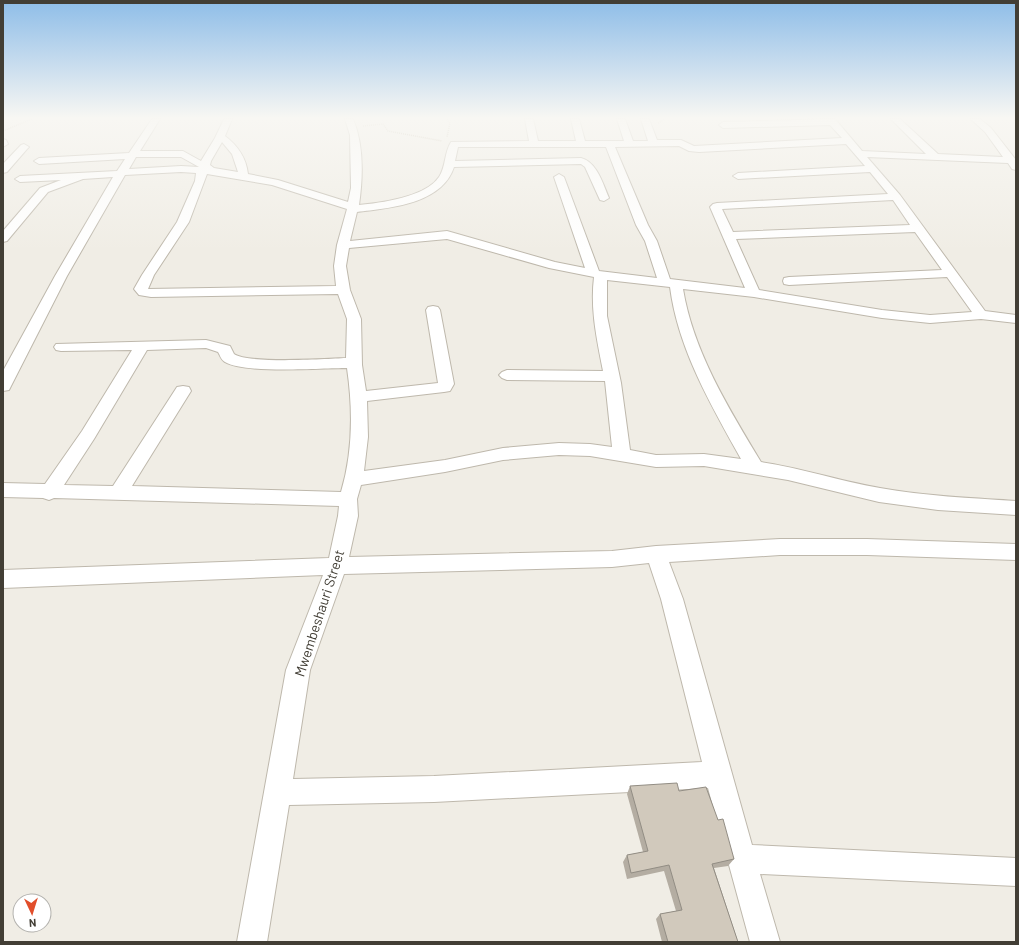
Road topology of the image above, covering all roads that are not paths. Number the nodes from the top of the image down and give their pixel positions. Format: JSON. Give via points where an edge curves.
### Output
{"nodes":[{"id":1,"x":128,"y":163,"type":"edge"},
{"id":2,"x":198,"y":163,"type":"edge"},
{"id":3,"x":206,"y":163,"type":"edge"},
{"id":4,"x":241,"y":163,"type":"edge"},
{"id":5,"x":355,"y":163,"type":"edge"},
{"id":6,"x":489,"y":163,"type":"edge"},
{"id":7,"x":586,"y":163,"type":"edge"},
{"id":8,"x":618,"y":163,"type":"edge"},
{"id":9,"x":868,"y":163,"type":"edge"},
{"id":10,"x":449,"y":164,"type":"joint"},
{"id":11,"x":207,"y":169,"type":"junction"},
{"id":12,"x":873,"y":169,"type":"junction"},
{"id":13,"x":121,"y":173,"type":"junction"},
{"id":14,"x":243,"y":176,"type":"junction"},
{"id":15,"x":738,"y":176,"type":"dead end"},
{"id":16,"x":79,"y":177,"type":"junction"},
{"id":17,"x":559,"y":177,"type":"dead end"},
{"id":18,"x":20,"y":179,"type":"dead end"},
{"id":19,"x":896,"y":197,"type":"junction"},
{"id":20,"x":604,"y":198,"type":"dead end"},
{"id":21,"x":353,"y":208,"type":"junction"},
{"id":22,"x":917,"y":228,"type":"junction"},
{"id":23,"x":728,"y":236,"type":"junction"},
{"id":24,"x":3,"y":238,"type":"edge"},
{"id":25,"x":343,"y":245,"type":"junction"},
{"id":26,"x":949,"y":273,"type":"junction"},
{"id":27,"x":597,"y":274,"type":"junction"},
{"id":28,"x":789,"y":281,"type":"dead end"},
{"id":29,"x":670,"y":283,"type":"junction"},
{"id":30,"x":343,"y":290,"type":"junction"},
{"id":31,"x":754,"y":293,"type":"junction"},
{"id":32,"x":433,"y":310,"type":"dead end"},
{"id":33,"x":981,"y":315,"type":"junction"},
{"id":34,"x":1016,"y":319,"type":"edge"},
{"id":35,"x":142,"y":345,"type":"junction"},
{"id":36,"x":61,"y":347,"type":"dead end"},
{"id":37,"x":354,"y":363,"type":"junction"},
{"id":38,"x":507,"y":375,"type":"dead end"},
{"id":39,"x":611,"y":376,"type":"junction"},
{"id":40,"x":3,"y":386,"type":"edge"},
{"id":41,"x":183,"y":391,"type":"dead end"},
{"id":42,"x":359,"y":397,"type":"junction"},
{"id":43,"x":622,"y":456,"type":"junction"},
{"id":44,"x":755,"y":468,"type":"junction"},
{"id":45,"x":354,"y":479,"type":"junction"},
{"id":46,"x":3,"y":490,"type":"edge"},
{"id":47,"x":49,"y":493,"type":"junction"},
{"id":48,"x":118,"y":494,"type":"junction"},
{"id":49,"x":348,"y":499,"type":"junction"},
{"id":50,"x":1016,"y":508,"type":"edge"},
{"id":51,"x":1016,"y":552,"type":"edge"},
{"id":52,"x":656,"y":554,"type":"junction"},
{"id":53,"x":337,"y":566,"type":"junction"},
{"id":54,"x":3,"y":579,"type":"edge"},
{"id":55,"x":719,"y":774,"type":"junction"},
{"id":56,"x":277,"y":792,"type":"junction"},
{"id":57,"x":741,"y":859,"type":"junction"},
{"id":58,"x":1016,"y":872,"type":"edge"},
{"id":59,"x":252,"y":942,"type":"edge"},
{"id":60,"x":765,"y":942,"type":"edge"}],
"edges":[{"from":1,"to":13,"type":"street"},
{"from":2,"to":11,"type":"street"},
{"from":3,"to":11,"type":"street"},
{"from":4,"to":14,"type":"street"},
{"from":5,"to":21,"type":"street","name":"Mwembeshauri Street"},
{"from":6,"to":10,"type":"street"},
{"from":7,"to":20,"type":"street"},
{"from":8,"to":29,"type":"street","via":[[642,225]]},
{"from":9,"to":12,"type":"street"},
{"from":10,"to":21,"type":"street","via":[[446,176],[438,185],[419,196],[393,204]]},
{"from":11,"to":13,"type":"street"},
{"from":11,"to":14,"type":"street"},
{"from":11,"to":30,"type":"street","via":[[200,175],[200,181],[183,222],[141,290],[151,293]]},
{"from":12,"to":15,"type":"street"},
{"from":12,"to":19,"type":"street"},
{"from":13,"to":16,"type":"street"},
{"from":13,"to":40,"type":"street","via":[[61,276]]},
{"from":14,"to":21,"type":"street","via":[[274,182]]},
{"from":16,"to":18,"type":"street"},
{"from":16,"to":24,"type":"street","via":[[44,190]]},
{"from":17,"to":27,"type":"street"},
{"from":19,"to":22,"type":"street"},
{"from":19,"to":23,"type":"street","via":[[719,205],[716,207]]},
{"from":21,"to":25,"type":"street","name":"Mwembeshauri Street"},
{"from":22,"to":23,"type":"street"},
{"from":22,"to":26,"type":"street"},
{"from":23,"to":31,"type":"street"},
{"from":25,"to":27,"type":"street","via":[[447,235],[553,265]]},
{"from":25,"to":30,"type":"street","name":"Mwembeshauri Street","via":[[340,266]]},
{"from":26,"to":28,"type":"street"},
{"from":26,"to":33,"type":"street"},
{"from":27,"to":29,"type":"street"},
{"from":27,"to":39,"type":"street","via":[[598,303]]},
{"from":29,"to":31,"type":"street"},
{"from":29,"to":44,"type":"street","via":[[704,372]]},
{"from":30,"to":37,"type":"street","name":"Mwembeshauri Street","via":[[354,319]]},
{"from":31,"to":33,"type":"street","via":[[882,314],[930,319]]},
{"from":32,"to":42,"type":"street","via":[[446,384],[444,387]]},
{"from":33,"to":34,"type":"street"},
{"from":35,"to":36,"type":"street"},
{"from":35,"to":37,"type":"street","via":[[214,346],[225,349],[231,359],[254,363]]},
{"from":35,"to":47,"type":"street","via":[[88,435]]},
{"from":37,"to":42,"type":"street","name":"Mwembeshauri Street"},
{"from":38,"to":39,"type":"street"},
{"from":39,"to":43,"type":"street"},
{"from":41,"to":48,"type":"street"},
{"from":42,"to":45,"type":"street","name":"Mwembeshauri Street","via":[[359,436]]},
{"from":43,"to":44,"type":"street","via":[[656,461],[704,460]]},
{"from":43,"to":45,"type":"street","via":[[590,450],[559,449],[504,454],[445,466]]},
{"from":44,"to":50,"type":"street","via":[[788,473],[879,495],[938,503]]},
{"from":45,"to":49,"type":"street","name":"Mwembeshauri Street"},
{"from":46,"to":47,"type":"street"},
{"from":47,"to":48,"type":"street"},
{"from":48,"to":49,"type":"street"},
{"from":49,"to":53,"type":"street","name":"Mwembeshauri Street","via":[[348,516]]},
{"from":51,"to":52,"type":"street","via":[[780,547]]},
{"from":52,"to":53,"type":"street","via":[[604,559]]},
{"from":52,"to":55,"type":"street","via":[[672,599]]},
{"from":53,"to":54,"type":"street"},
{"from":53,"to":56,"type":"street","name":"Mwembeshauri Street","via":[[298,670]]},
{"from":55,"to":56,"type":"street","via":[[434,789]]},
{"from":55,"to":57,"type":"street"},
{"from":56,"to":59,"type":"street","name":"Mwembeshauri Street"},
{"from":57,"to":58,"type":"street"},
{"from":57,"to":60,"type":"street"}]}
